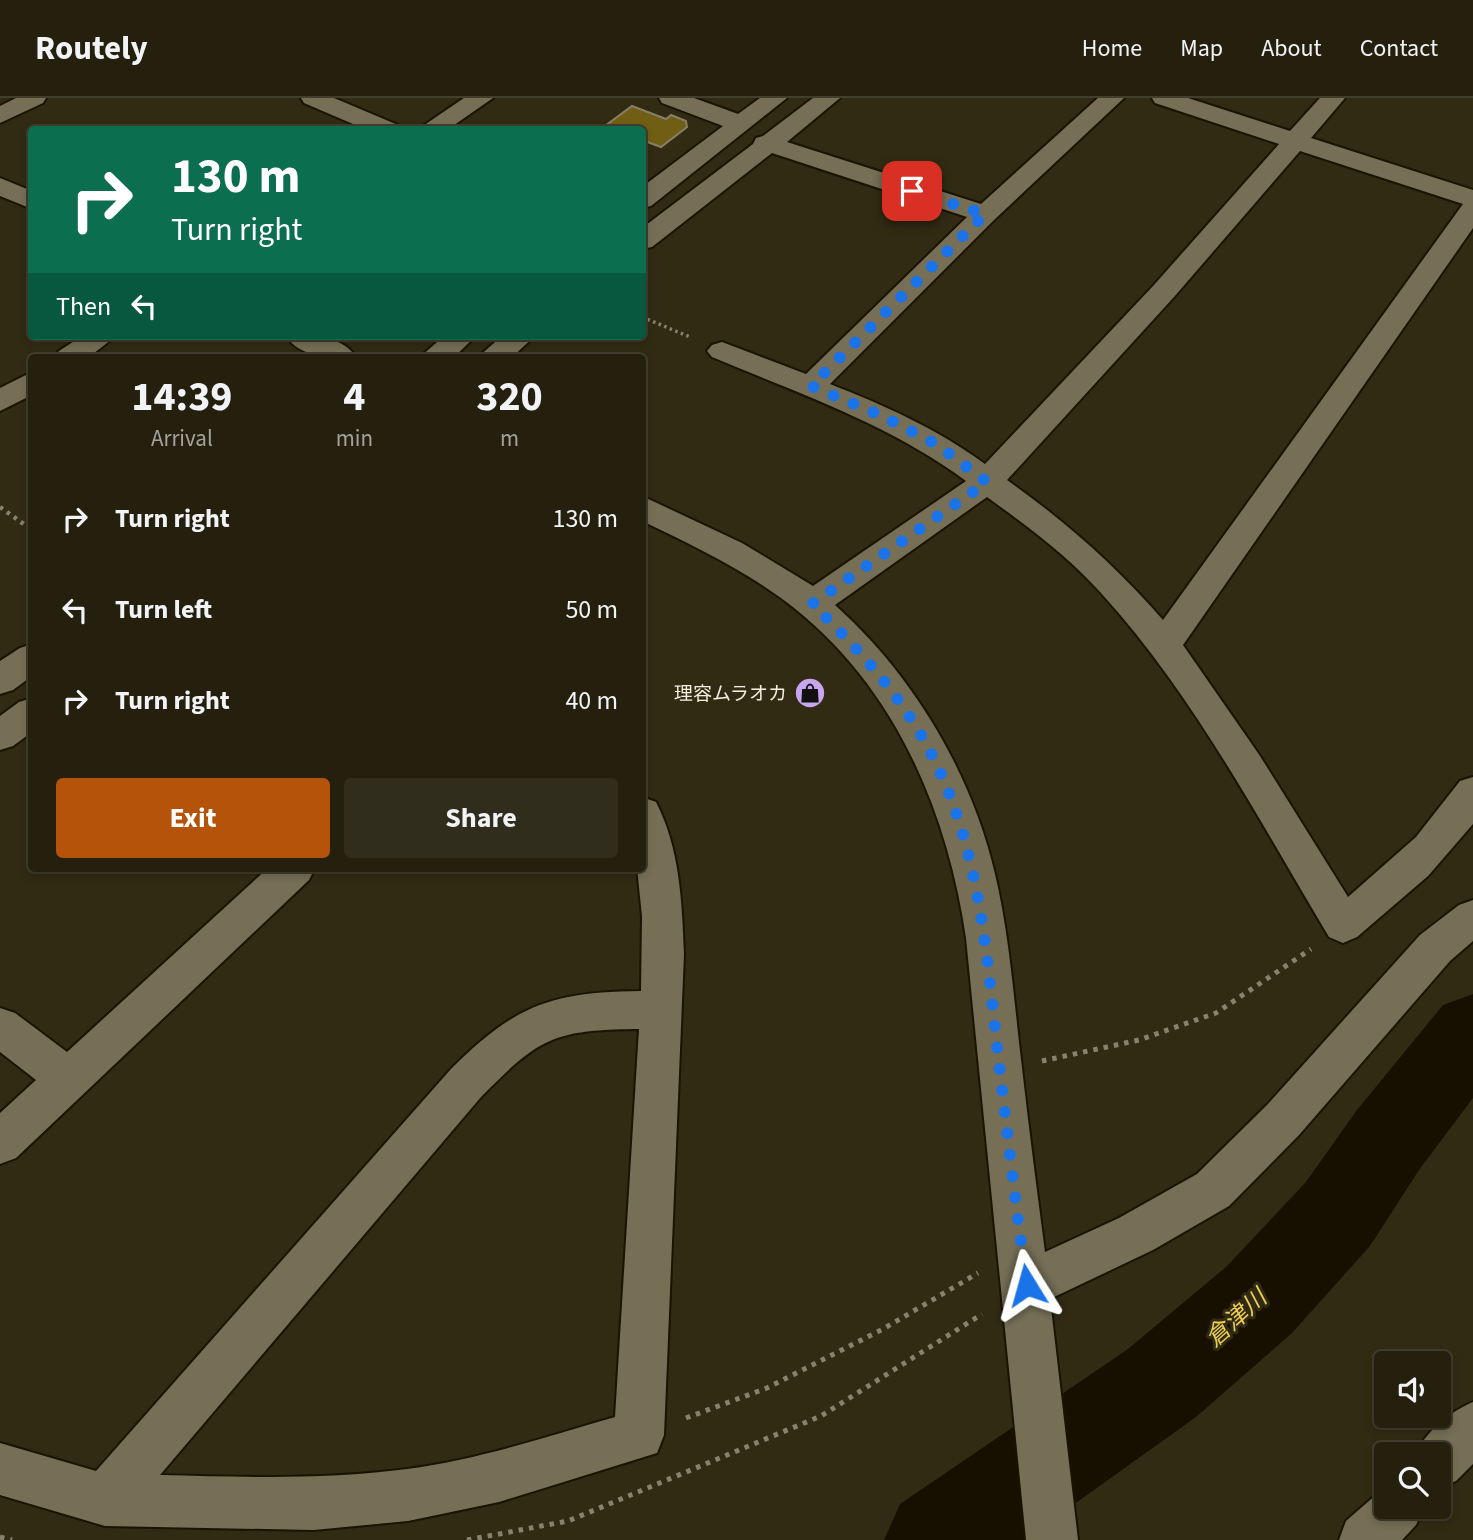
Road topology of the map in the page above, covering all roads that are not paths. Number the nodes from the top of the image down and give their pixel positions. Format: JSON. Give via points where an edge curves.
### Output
{"nodes":[{"id":1,"x":34,"y":98,"type":"edge"},
{"id":2,"x":313,"y":98,"type":"edge"},
{"id":3,"x":481,"y":98,"type":"edge"},
{"id":4,"x":671,"y":98,"type":"edge"},
{"id":5,"x":775,"y":98,"type":"edge"},
{"id":6,"x":828,"y":98,"type":"edge"},
{"id":7,"x":1112,"y":98,"type":"edge"},
{"id":8,"x":1164,"y":98,"type":"edge"},
{"id":9,"x":1333,"y":98,"type":"edge"},
{"id":10,"x":0,"y":116,"type":"edge"},
{"id":11,"x":741,"y":124,"type":"junction"},
{"id":12,"x":379,"y":126,"type":"edge"},
{"id":13,"x":436,"y":126,"type":"edge"},
{"id":14,"x":1296,"y":141,"type":"junction"},
{"id":15,"x":765,"y":143,"type":"junction"},
{"id":16,"x":0,"y":186,"type":"edge"},
{"id":17,"x":646,"y":197,"type":"edge"},
{"id":18,"x":28,"y":199,"type":"edge"},
{"id":19,"x":1473,"y":199,"type":"edge"},
{"id":20,"x":1473,"y":209,"type":"edge"},
{"id":21,"x":985,"y":214,"type":"junction"},
{"id":22,"x":646,"y":238,"type":"edge"},
{"id":23,"x":96,"y":340,"type":"edge"},
{"id":24,"x":308,"y":340,"type":"edge"},
{"id":25,"x":458,"y":340,"type":"edge"},
{"id":26,"x":515,"y":340,"type":"edge"},
{"id":27,"x":722,"y":351,"type":"road end"},
{"id":28,"x":74,"y":354,"type":"edge"},
{"id":29,"x":335,"y":354,"type":"edge"},
{"id":30,"x":439,"y":354,"type":"edge"},
{"id":31,"x":497,"y":354,"type":"edge"},
{"id":32,"x":28,"y":384,"type":"edge"},
{"id":33,"x":811,"y":386,"type":"junction"},
{"id":34,"x":0,"y":401,"type":"edge"},
{"id":35,"x":987,"y":482,"type":"junction"},
{"id":36,"x":650,"y":523,"type":"edge"},
{"id":37,"x":812,"y":604,"type":"junction"},
{"id":38,"x":1164,"y":645,"type":"junction"},
{"id":39,"x":28,"y":660,"type":"edge"},
{"id":40,"x":0,"y":680,"type":"edge"},
{"id":41,"x":28,"y":715,"type":"edge"},
{"id":42,"x":0,"y":736,"type":"edge"},
{"id":43,"x":1473,"y":792,"type":"edge"},
{"id":44,"x":646,"y":822,"type":"edge"},
{"id":45,"x":291,"y":872,"type":"edge"},
{"id":46,"x":1473,"y":917,"type":"edge"},
{"id":47,"x":660,"y":1009,"type":"junction"},
{"id":48,"x":0,"y":1027,"type":"edge"},
{"id":49,"x":68,"y":1078,"type":"junction"},
{"id":50,"x":0,"y":1143,"type":"edge"},
{"id":51,"x":1026,"y":1288,"type":"junction"},
{"id":52,"x":1473,"y":1427,"type":"edge"},
{"id":53,"x":1451,"y":1450,"type":"edge"},
{"id":54,"x":0,"y":1469,"type":"edge"},
{"id":55,"x":105,"y":1500,"type":"junction"},
{"id":56,"x":1386,"y":1519,"type":"edge"},
{"id":57,"x":1052,"y":1540,"type":"edge"},
{"id":58,"x":1365,"y":1540,"type":"edge"}],
"edges":[{"from":1,"to":10,"type":"street"},
{"from":2,"to":12,"type":"street"},
{"from":3,"to":13,"type":"street"},
{"from":4,"to":11,"type":"street"},
{"from":5,"to":11,"type":"street"},
{"from":6,"to":15,"type":"street"},
{"from":7,"to":21,"type":"street"},
{"from":8,"to":14,"type":"street"},
{"from":9,"to":14,"type":"street"},
{"from":11,"to":17,"type":"street"},
{"from":14,"to":19,"type":"street"},
{"from":14,"to":35,"type":"street"},
{"from":15,"to":21,"type":"street"},
{"from":15,"to":22,"type":"street"},
{"from":16,"to":18,"type":"street"},
{"from":20,"to":38,"type":"street"},
{"from":21,"to":33,"type":"street"},
{"from":23,"to":28,"type":"street"},
{"from":24,"to":29,"type":"street"},
{"from":25,"to":30,"type":"street"},
{"from":26,"to":31,"type":"street"},
{"from":27,"to":33,"type":"street"},
{"from":32,"to":34,"type":"street"},
{"from":33,"to":35,"type":"street","via":[[936,444]]},
{"from":35,"to":37,"type":"street"},
{"from":35,"to":38,"type":"street","via":[[1049,526],[1112,583]]},
{"from":36,"to":37,"type":"street","via":[[758,569]]},
{"from":37,"to":51,"type":"street","via":[[900,702],[926,743],[967,843],[979,896]]},
{"from":38,"to":43,"type":"street","via":[[1247,767],[1342,925],[1420,862],[1459,817]]},
{"from":39,"to":40,"type":"street"},
{"from":41,"to":42,"type":"street"},
{"from":44,"to":47,"type":"street","via":[[654,841],[662,891]]},
{"from":45,"to":49,"type":"street"},
{"from":46,"to":51,"type":"street","via":[[1435,948],[1283,1120],[1213,1190]]},
{"from":47,"to":55,"type":"street","via":[[578,1013],[533,1026],[499,1051],[466,1083]]},
{"from":47,"to":55,"type":"street","via":[[639,1435],[499,1476],[408,1495],[314,1504]]},
{"from":48,"to":49,"type":"street"},
{"from":49,"to":50,"type":"street"},
{"from":51,"to":57,"type":"street"},
{"from":52,"to":53,"type":"street"},
{"from":54,"to":55,"type":"street"},
{"from":56,"to":58,"type":"street"}]}
